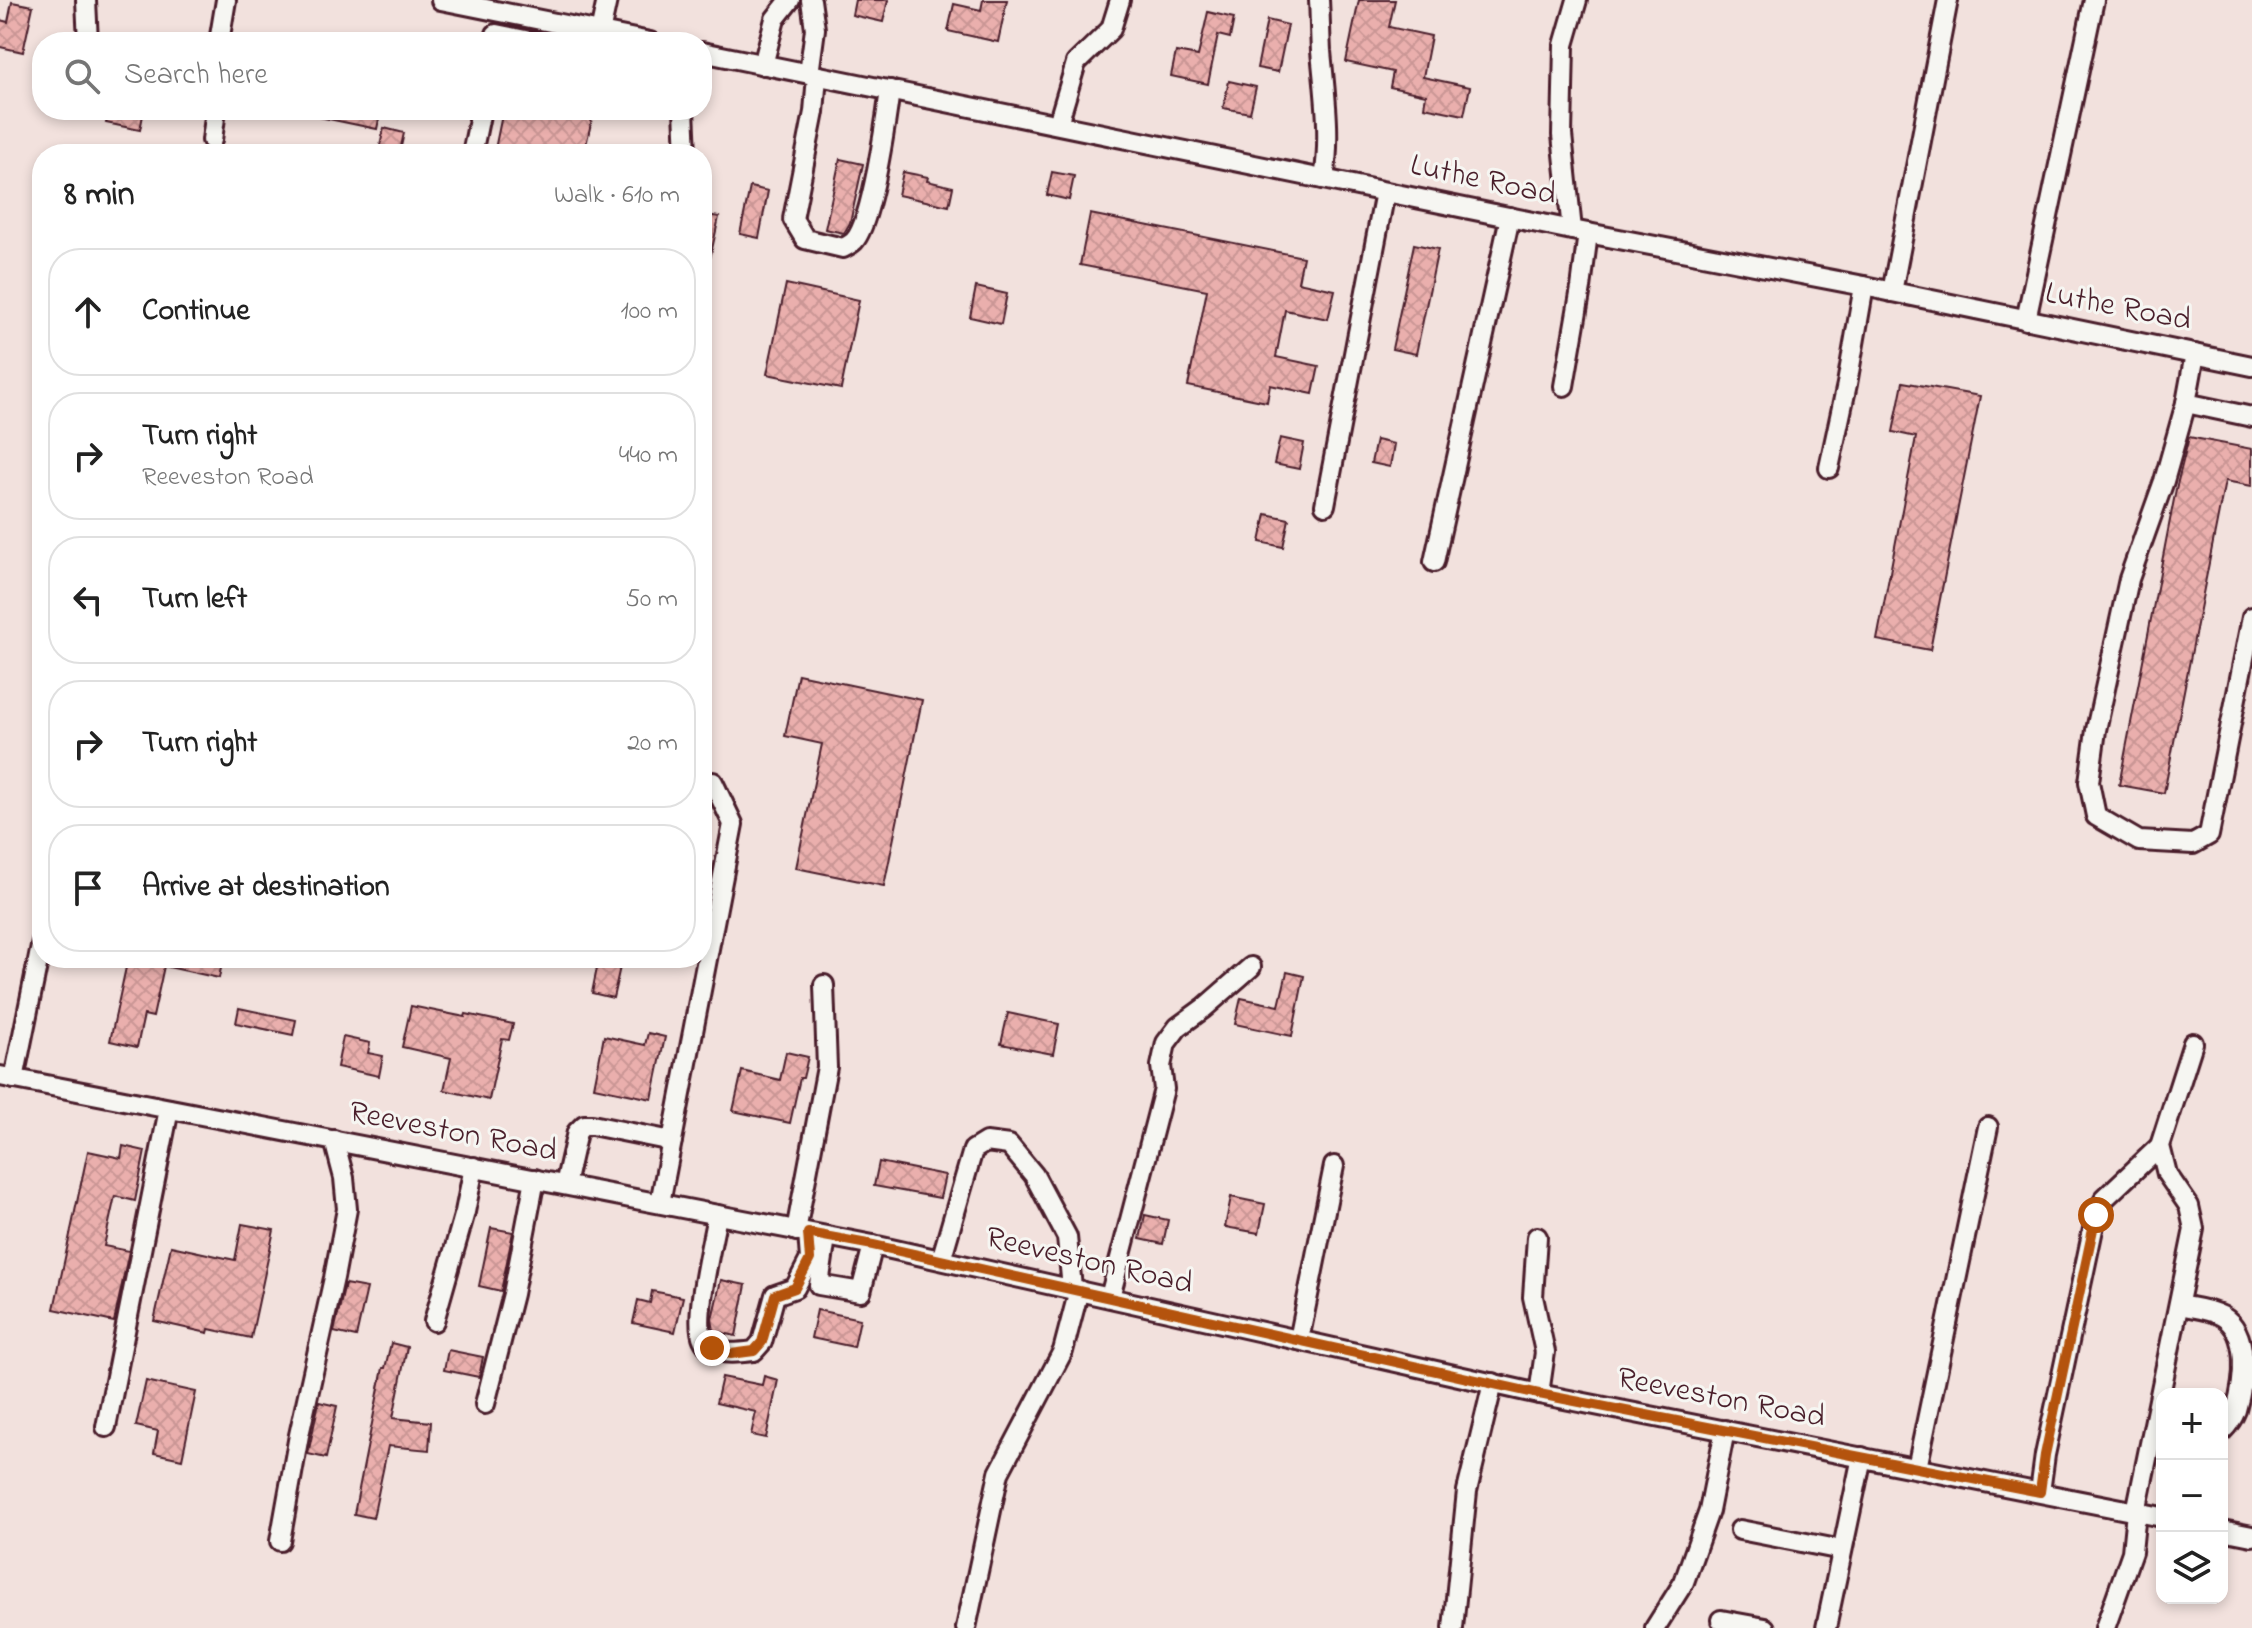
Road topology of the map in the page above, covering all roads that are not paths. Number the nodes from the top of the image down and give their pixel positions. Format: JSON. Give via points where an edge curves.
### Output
{"nodes":[{"id":1,"x":86,"y":0,"type":"edge"},
{"id":2,"x":226,"y":0,"type":"edge"},
{"id":3,"x":441,"y":0,"type":"edge"},
{"id":4,"x":607,"y":0,"type":"edge"},
{"id":5,"x":790,"y":0,"type":"edge"},
{"id":6,"x":811,"y":0,"type":"edge"},
{"id":7,"x":1120,"y":0,"type":"edge"},
{"id":8,"x":1319,"y":0,"type":"edge"},
{"id":9,"x":1577,"y":0,"type":"edge"},
{"id":10,"x":1948,"y":0,"type":"edge"},
{"id":11,"x":2094,"y":0,"type":"edge"},
{"id":12,"x":490,"y":7,"type":"edge"},
{"id":13,"x":88,"y":32,"type":"edge"},
{"id":14,"x":221,"y":32,"type":"edge"},
{"id":15,"x":494,"y":32,"type":"edge"},
{"id":16,"x":581,"y":32,"type":"edge"},
{"id":17,"x":600,"y":32,"type":"edge"},
{"id":18,"x":712,"y":54,"type":"edge"},
{"id":19,"x":763,"y":65,"type":"junction"},
{"id":20,"x":813,"y":75,"type":"junction"},
{"id":21,"x":890,"y":90,"type":"junction"},
{"id":22,"x":215,"y":120,"type":"edge"},
{"id":23,"x":479,"y":120,"type":"edge"},
{"id":24,"x":684,"y":120,"type":"edge"},
{"id":25,"x":1058,"y":124,"type":"junction"},
{"id":26,"x":212,"y":140,"type":"dead end"},
{"id":27,"x":474,"y":144,"type":"edge"},
{"id":28,"x":686,"y":144,"type":"edge"},
{"id":29,"x":1324,"y":179,"type":"junction"},
{"id":30,"x":1385,"y":192,"type":"junction"},
{"id":31,"x":1510,"y":217,"type":"junction"},
{"id":32,"x":1580,"y":232,"type":"junction"},
{"id":33,"x":1864,"y":286,"type":"junction"},
{"id":34,"x":1892,"y":292,"type":"junction"},
{"id":35,"x":2026,"y":320,"type":"junction"},
{"id":36,"x":2195,"y":354,"type":"junction"},
{"id":37,"x":2252,"y":366,"type":"edge"},
{"id":38,"x":1564,"y":386,"type":"dead end"},
{"id":39,"x":2186,"y":403,"type":"junction"},
{"id":40,"x":2252,"y":417,"type":"edge"},
{"id":41,"x":1829,"y":468,"type":"dead end"},
{"id":42,"x":1325,"y":505,"type":"dead end"},
{"id":43,"x":1434,"y":562,"type":"dead end"},
{"id":44,"x":2252,"y":617,"type":"edge"},
{"id":45,"x":713,"y":782,"type":"dead end"},
{"id":46,"x":712,"y":933,"type":"edge"},
{"id":47,"x":1251,"y":967,"type":"dead end"},
{"id":48,"x":35,"y":968,"type":"edge"},
{"id":49,"x":705,"y":968,"type":"edge"},
{"id":50,"x":824,"y":985,"type":"dead end"},
{"id":51,"x":2193,"y":1043,"type":"dead end"},
{"id":52,"x":7,"y":1078,"type":"edge"},
{"id":53,"x":169,"y":1109,"type":"junction"},
{"id":54,"x":1988,"y":1127,"type":"dead end"},
{"id":55,"x":334,"y":1140,"type":"junction"},
{"id":56,"x":672,"y":1141,"type":"junction"},
{"id":57,"x":2160,"y":1146,"type":"junction"},
{"id":58,"x":1334,"y":1166,"type":"dead end"},
{"id":59,"x":474,"y":1167,"type":"junction"},
{"id":60,"x":535,"y":1179,"type":"junction"},
{"id":61,"x":565,"y":1185,"type":"junction"},
{"id":62,"x":660,"y":1203,"type":"junction"},
{"id":63,"x":717,"y":1215,"type":"junction"},
{"id":64,"x":810,"y":1234,"type":"junction"},
{"id":65,"x":1537,"y":1237,"type":"dead end"},
{"id":66,"x":873,"y":1245,"type":"junction"},
{"id":67,"x":941,"y":1260,"type":"junction"},
{"id":68,"x":1076,"y":1289,"type":"junction"},
{"id":69,"x":1110,"y":1297,"type":"junction"},
{"id":70,"x":2179,"y":1305,"type":"junction"},
{"id":71,"x":434,"y":1321,"type":"dead end"},
{"id":72,"x":1299,"y":1340,"type":"junction"},
{"id":73,"x":1493,"y":1383,"type":"junction"},
{"id":74,"x":1539,"y":1394,"type":"junction"},
{"id":75,"x":485,"y":1404,"type":"dead end"},
{"id":76,"x":2228,"y":1423,"type":"edge"},
{"id":77,"x":106,"y":1427,"type":"dead end"},
{"id":78,"x":1725,"y":1430,"type":"junction"},
{"id":79,"x":1862,"y":1457,"type":"junction"},
{"id":80,"x":1917,"y":1468,"type":"junction"},
{"id":81,"x":2040,"y":1492,"type":"junction"},
{"id":82,"x":2136,"y":1512,"type":"junction"},
{"id":83,"x":2156,"y":1516,"type":"edge"},
{"id":84,"x":1740,"y":1530,"type":"dead end"},
{"id":85,"x":2228,"y":1531,"type":"edge"},
{"id":86,"x":2252,"y":1536,"type":"edge"},
{"id":87,"x":280,"y":1541,"type":"dead end"},
{"id":88,"x":1842,"y":1550,"type":"junction"},
{"id":89,"x":1721,"y":1620,"type":"dead end"},
{"id":90,"x":966,"y":1628,"type":"edge"},
{"id":91,"x":1453,"y":1628,"type":"edge"},
{"id":92,"x":1655,"y":1628,"type":"edge"},
{"id":93,"x":1765,"y":1628,"type":"edge"},
{"id":94,"x":1826,"y":1628,"type":"edge"},
{"id":95,"x":2105,"y":1628,"type":"edge"}],
"edges":[{"from":1,"to":13,"type":"street"},
{"from":2,"to":14,"type":"street"},
{"from":3,"to":12,"type":"street"},
{"from":4,"to":17,"type":"street"},
{"from":5,"to":19,"type":"street","via":[[775,19]]},
{"from":6,"to":20,"type":"street"},
{"from":7,"to":25,"type":"street","via":[[1111,29],[1076,63]]},
{"from":8,"to":29,"type":"street","via":[[1328,110]]},
{"from":9,"to":32,"type":"street","via":[[1564,45],[1562,135]]},
{"from":10,"to":34,"type":"street"},
{"from":11,"to":35,"type":"street"},
{"from":12,"to":15,"type":"street"},
{"from":12,"to":16,"type":"street"},
{"from":18,"to":19,"type":"street","name":"Luthe Road"},
{"from":19,"to":20,"type":"street","name":"Luthe Road"},
{"from":20,"to":21,"type":"street","name":"Luthe Road"},
{"from":20,"to":21,"type":"street","via":[[814,112],[793,219],[805,239],[843,248],[855,240],[867,214]]},
{"from":21,"to":25,"type":"street","name":"Luthe Road"},
{"from":22,"to":26,"type":"street"},
{"from":23,"to":27,"type":"street"},
{"from":24,"to":28,"type":"street"},
{"from":25,"to":29,"type":"street","name":"Luthe Road"},
{"from":29,"to":30,"type":"street","name":"Luthe Road"},
{"from":30,"to":31,"type":"street","name":"Luthe Road"},
{"from":30,"to":42,"type":"street"},
{"from":31,"to":32,"type":"street","name":"Luthe Road"},
{"from":31,"to":43,"type":"street"},
{"from":32,"to":33,"type":"street","name":"Luthe Road"},
{"from":32,"to":38,"type":"street","via":[[1581,288]]},
{"from":33,"to":34,"type":"street","name":"Luthe Road"},
{"from":33,"to":41,"type":"street"},
{"from":34,"to":35,"type":"street","name":"Luthe Road"},
{"from":35,"to":36,"type":"street","name":"Luthe Road"},
{"from":36,"to":37,"type":"street","name":"Luthe Road"},
{"from":36,"to":39,"type":"street"},
{"from":39,"to":40,"type":"street"},
{"from":39,"to":44,"type":"street","via":[[2129,579],[2096,730],[2089,782],[2096,816],[2139,841],[2193,844],[2209,835]]},
{"from":45,"to":46,"type":"street","via":[[733,824]]},
{"from":47,"to":69,"type":"street","via":[[1166,1043],[1164,1089]]},
{"from":48,"to":52,"type":"street"},
{"from":49,"to":56,"type":"street"},
{"from":50,"to":64,"type":"street","via":[[827,1067]]},
{"from":51,"to":57,"type":"street"},
{"from":52,"to":53,"type":"street","name":"Reeveston Road"},
{"from":53,"to":55,"type":"street","name":"Reeveston Road"},
{"from":53,"to":77,"type":"street"},
{"from":54,"to":80,"type":"street"},
{"from":55,"to":59,"type":"street","name":"Reeveston Road"},
{"from":55,"to":87,"type":"street","via":[[347,1209]]},
{"from":56,"to":61,"type":"street","via":[[584,1125],[577,1132]]},
{"from":56,"to":62,"type":"street"},
{"from":57,"to":70,"type":"street","via":[[2167,1174],[2189,1206],[2194,1229]]},
{"from":57,"to":81,"type":"street","via":[[2105,1198],[2096,1215]]},
{"from":58,"to":72,"type":"street"},
{"from":59,"to":60,"type":"street","name":"Reeveston Road"},
{"from":59,"to":71,"type":"street"},
{"from":60,"to":61,"type":"street","name":"Reeveston Road"},
{"from":60,"to":75,"type":"street"},
{"from":61,"to":62,"type":"street","name":"Reeveston Road"},
{"from":62,"to":63,"type":"street","name":"Reeveston Road"},
{"from":63,"to":64,"type":"street","name":"Reeveston Road"},
{"from":63,"to":64,"type":"street","via":[[700,1323],[703,1339],[731,1354],[754,1351],[762,1342],[775,1295],[795,1288],[810,1259]]},
{"from":64,"to":66,"type":"street","name":"Reeveston Road"},
{"from":64,"to":66,"type":"street","via":[[819,1285],[861,1292]]},
{"from":65,"to":74,"type":"street","via":[[1533,1297],[1545,1352]]},
{"from":66,"to":67,"type":"street","name":"Reeveston Road"},
{"from":67,"to":68,"type":"street","name":"Reeveston Road"},
{"from":67,"to":68,"type":"street","via":[[973,1150],[986,1142],[1009,1145],[1034,1175],[1067,1237]]},
{"from":68,"to":69,"type":"street","name":"Reeveston Road"},
{"from":68,"to":90,"type":"street","via":[[1063,1351],[999,1473]]},
{"from":69,"to":72,"type":"street","name":"Reeveston Road"},
{"from":70,"to":76,"type":"street","via":[[2211,1311],[2235,1328],[2244,1365],[2236,1412]]},
{"from":70,"to":82,"type":"street"},
{"from":72,"to":73,"type":"street","name":"Reeveston Road"},
{"from":73,"to":74,"type":"street","name":"Reeveston Road"},
{"from":73,"to":91,"type":"street","via":[[1467,1491]]},
{"from":74,"to":78,"type":"street","name":"Reeveston Road"},
{"from":78,"to":79,"type":"street","name":"Reeveston Road"},
{"from":78,"to":92,"type":"street","via":[[1709,1511],[1684,1582]]},
{"from":79,"to":80,"type":"street","name":"Reeveston Road"},
{"from":79,"to":88,"type":"street"},
{"from":80,"to":81,"type":"street","name":"Reeveston Road"},
{"from":81,"to":82,"type":"street","name":"Reeveston Road"},
{"from":82,"to":83,"type":"street","name":"Reeveston Road"},
{"from":82,"to":95,"type":"street","via":[[2132,1552]]},
{"from":84,"to":88,"type":"street"},
{"from":85,"to":86,"type":"street"},
{"from":88,"to":94,"type":"street"},
{"from":89,"to":93,"type":"street"}]}
